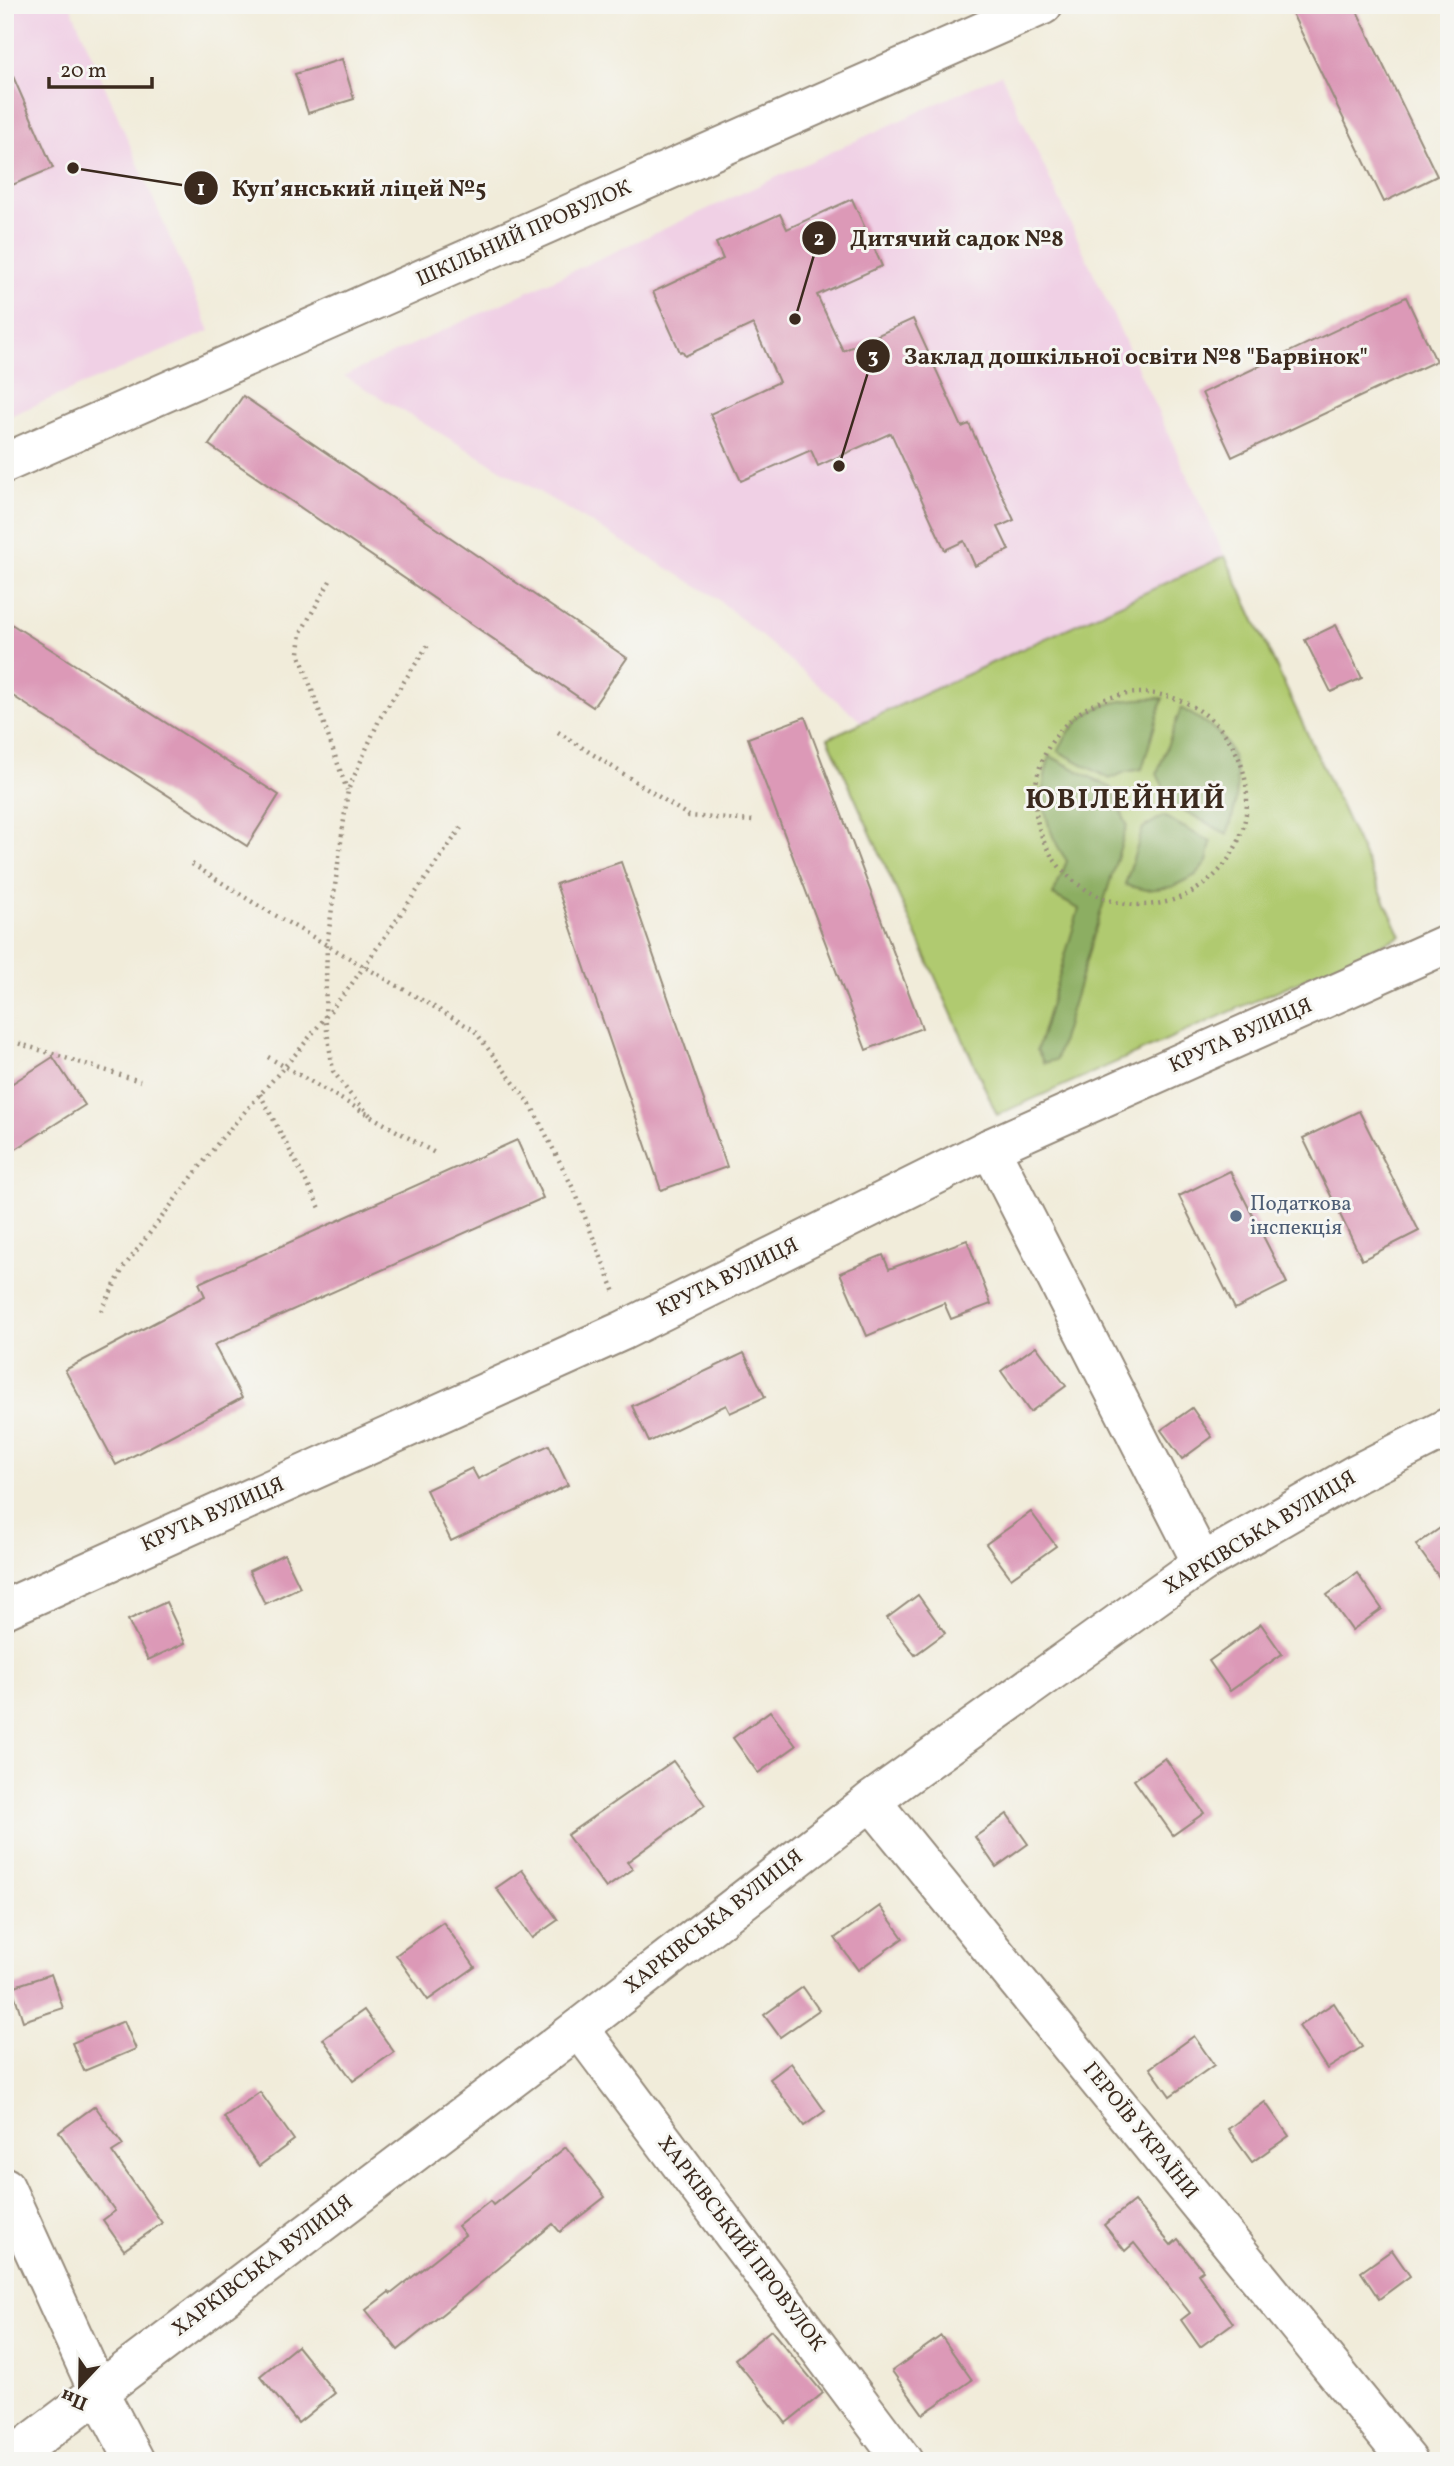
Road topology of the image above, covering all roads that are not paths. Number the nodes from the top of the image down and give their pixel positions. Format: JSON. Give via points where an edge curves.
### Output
{"nodes":[{"id":1,"x":1043,"y":5,"type":"edge"},
{"id":2,"x":5,"y":463,"type":"edge"},
{"id":3,"x":1449,"y":943,"type":"edge"},
{"id":4,"x":990,"y":1148,"type":"junction"},
{"id":5,"x":1449,"y":1427,"type":"edge"},
{"id":6,"x":1202,"y":1563,"type":"junction"},
{"id":7,"x":5,"y":1609,"type":"edge"},
{"id":8,"x":871,"y":1801,"type":"junction"},
{"id":9,"x":579,"y":2028,"type":"junction"},
{"id":10,"x":5,"y":2187,"type":"edge"},
{"id":11,"x":98,"y":2391,"type":"junction"},
{"id":12,"x":7,"y":2461,"type":"edge"},
{"id":13,"x":135,"y":2461,"type":"edge"},
{"id":14,"x":903,"y":2461,"type":"edge"},
{"id":15,"x":1408,"y":2461,"type":"edge"}],
"edges":[{"from":1,"to":2,"type":"street","name":"ШКІЛЬНИЙ ПРОВУЛОК"},
{"from":3,"to":4,"type":"street","name":"КРУТА ВУЛИЦЯ"},
{"from":4,"to":6,"type":"street"},
{"from":4,"to":7,"type":"street","name":"КРУТА ВУЛИЦЯ","via":[[629,1327]]},
{"from":5,"to":6,"type":"street","name":"ХАРКІВСЬКА ВУЛИЦЯ"},
{"from":6,"to":8,"type":"street","name":"ХАРКІВСЬКА ВУЛИЦЯ"},
{"from":8,"to":9,"type":"street","name":"ХАРКІВСЬКА ВУЛИЦЯ"},
{"from":8,"to":15,"type":"street","name":"ГЕРОЇВ УКРАЇНИ"},
{"from":9,"to":11,"type":"street","name":"ХАРКІВСЬКА ВУЛИЦЯ"},
{"from":9,"to":14,"type":"street","name":"ХАРКІВСЬКИЙ ПРОВУЛОК"},
{"from":10,"to":11,"type":"street"},
{"from":11,"to":12,"type":"street","name":"ХАРКІВСЬКА ВУЛИЦЯ"},
{"from":11,"to":13,"type":"street"}]}
